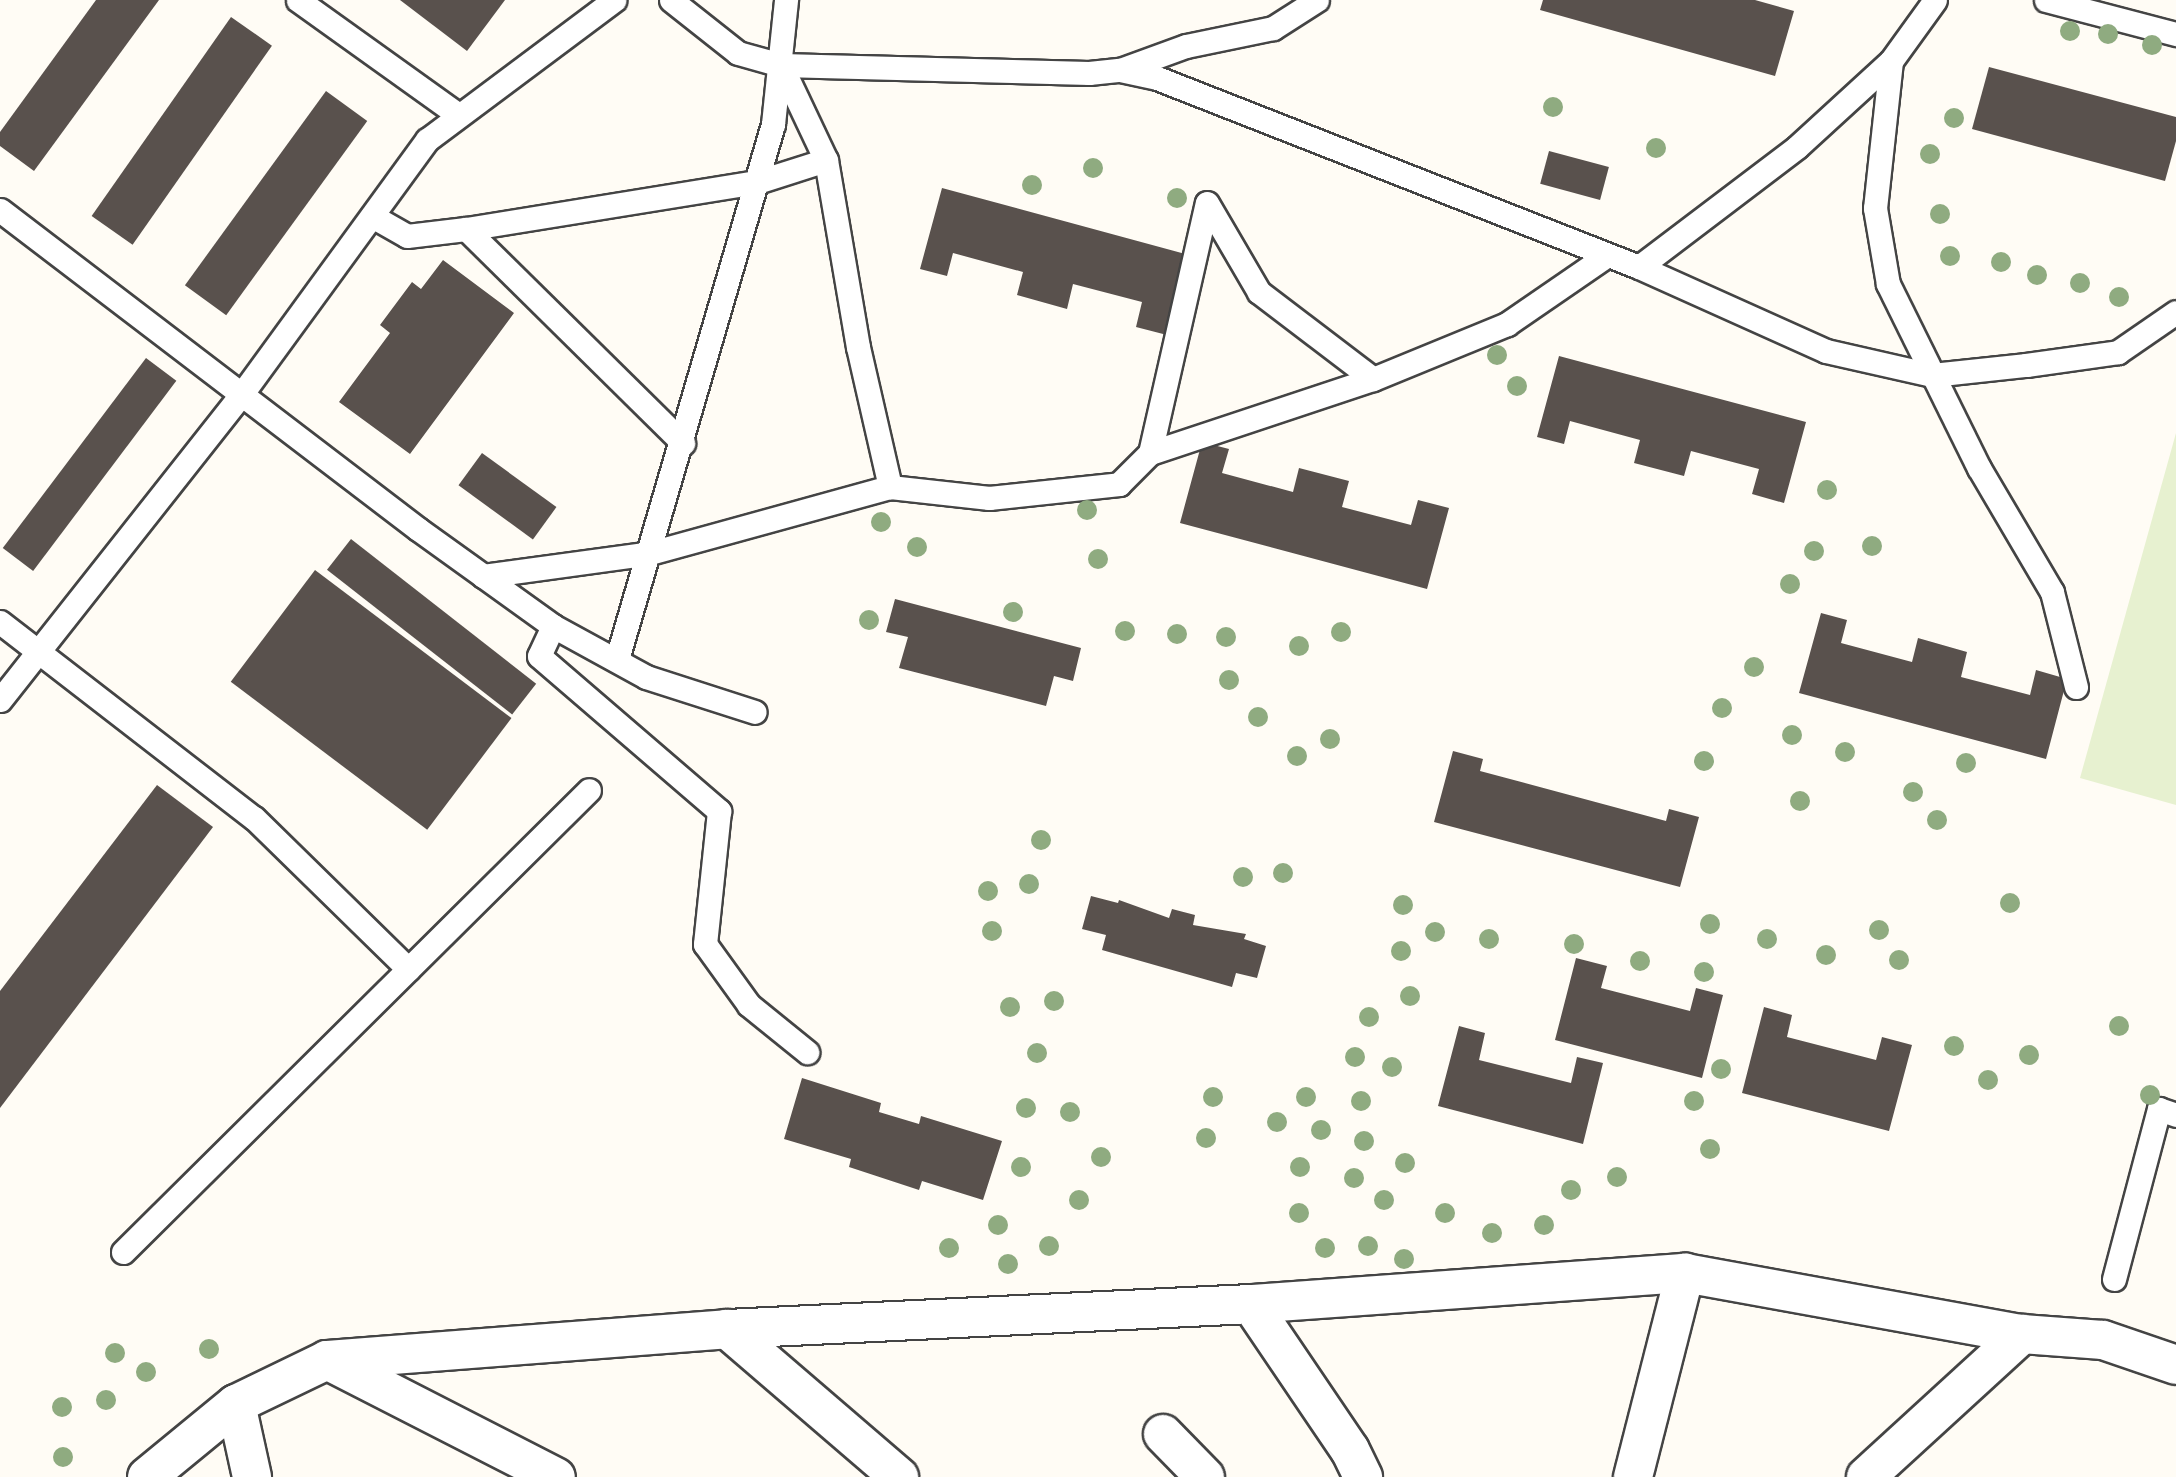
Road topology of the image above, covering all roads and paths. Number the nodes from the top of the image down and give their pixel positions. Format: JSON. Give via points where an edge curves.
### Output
{"nodes":[{"id":1,"x":298,"y":0,"type":"edge"},
{"id":2,"x":614,"y":0,"type":"edge"},
{"id":3,"x":671,"y":0,"type":"edge"},
{"id":4,"x":786,"y":0,"type":"edge"},
{"id":5,"x":1317,"y":0,"type":"edge"},
{"id":6,"x":1935,"y":0,"type":"edge"},
{"id":7,"x":2046,"y":0,"type":"edge"},
{"id":8,"x":2176,"y":34,"type":"edge"},
{"id":9,"x":1891,"y":61,"type":"junction"},
{"id":10,"x":781,"y":65,"type":"junction"},
{"id":11,"x":1120,"y":70,"type":"junction"},
{"id":12,"x":457,"y":114,"type":"junction"},
{"id":13,"x":826,"y":160,"type":"junction"},
{"id":14,"x":757,"y":182,"type":"junction"},
{"id":15,"x":0,"y":210,"type":"edge"},
{"id":16,"x":372,"y":216,"type":"junction"},
{"id":17,"x":466,"y":229,"type":"junction"},
{"id":18,"x":1606,"y":256,"type":"junction"},
{"id":19,"x":1639,"y":267,"type":"junction"},
{"id":20,"x":2176,"y":312,"type":"edge"},
{"id":21,"x":1932,"y":375,"type":"junction"},
{"id":22,"x":1373,"y":379,"type":"junction"},
{"id":23,"x":241,"y":395,"type":"junction"},
{"id":24,"x":683,"y":443,"type":"junction"},
{"id":25,"x":1150,"y":453,"type":"junction"},
{"id":26,"x":890,"y":487,"type":"junction"},
{"id":27,"x":650,"y":553,"type":"junction"},
{"id":28,"x":483,"y":576,"type":"junction"},
{"id":29,"x":0,"y":622,"type":"edge"},
{"id":30,"x":553,"y":626,"type":"junction"},
{"id":31,"x":36,"y":649,"type":"junction"},
{"id":32,"x":617,"y":659,"type":"junction"},
{"id":33,"x":2076,"y":687,"type":"dead end"},
{"id":34,"x":0,"y":700,"type":"edge"},
{"id":35,"x":755,"y":712,"type":"dead end"},
{"id":36,"x":589,"y":790,"type":"dead end"},
{"id":37,"x":408,"y":969,"type":"junction"},
{"id":38,"x":807,"y":1052,"type":"dead end"},
{"id":39,"x":2176,"y":1115,"type":"edge"},
{"id":40,"x":123,"y":1252,"type":"dead end"},
{"id":41,"x":1685,"y":1273,"type":"junction"},
{"id":42,"x":2114,"y":1279,"type":"dead end"},
{"id":43,"x":1251,"y":1304,"type":"junction"},
{"id":44,"x":727,"y":1329,"type":"junction"},
{"id":45,"x":2022,"y":1334,"type":"junction"},
{"id":46,"x":327,"y":1360,"type":"junction"},
{"id":47,"x":2176,"y":1365,"type":"edge"},
{"id":48,"x":236,"y":1404,"type":"junction"},
{"id":49,"x":1163,"y":1434,"type":"dead end"},
{"id":50,"x":148,"y":1477,"type":"edge"},
{"id":51,"x":253,"y":1477,"type":"edge"},
{"id":52,"x":556,"y":1477,"type":"edge"},
{"id":53,"x":899,"y":1477,"type":"edge"},
{"id":54,"x":1205,"y":1477,"type":"edge"},
{"id":55,"x":1363,"y":1477,"type":"edge"},
{"id":56,"x":1633,"y":1477,"type":"edge"},
{"id":57,"x":1866,"y":1477,"type":"edge"}],
"edges":[{"from":1,"to":12,"type":"lane"},
{"from":2,"to":12,"type":"lane"},
{"from":3,"to":10,"type":"lane","via":[[738,53]]},
{"from":4,"to":10,"type":"lane"},
{"from":5,"to":11,"type":"lane","via":[[1273,27],[1186,46]]},
{"from":6,"to":9,"type":"lane"},
{"from":7,"to":8,"type":"lane"},
{"from":9,"to":19,"type":"lane","via":[[1797,147]]},
{"from":9,"to":21,"type":"lane","via":[[1875,208],[1888,284]]},
{"from":10,"to":11,"type":"lane"},
{"from":10,"to":13,"type":"lane"},
{"from":10,"to":14,"type":"lane","via":[[773,124]]},
{"from":11,"to":18,"type":"lane","via":[[1157,78]]},
{"from":12,"to":16,"type":"lane","via":[[427,140]]},
{"from":13,"to":14,"type":"lane"},
{"from":13,"to":26,"type":"lane","via":[[858,346]]},
{"from":14,"to":17,"type":"lane"},
{"from":14,"to":24,"type":"lane"},
{"from":15,"to":23,"type":"lane"},
{"from":16,"to":17,"type":"lane","via":[[407,236]]},
{"from":16,"to":23,"type":"lane"},
{"from":17,"to":24,"type":"lane"},
{"from":18,"to":19,"type":"lane"},
{"from":18,"to":22,"type":"lane","via":[[1507,324]]},
{"from":19,"to":21,"type":"lane","via":[[1826,351]]},
{"from":20,"to":21,"type":"lane","via":[[2118,352]]},
{"from":21,"to":33,"type":"lane","via":[[1979,468],[2052,592]]},
{"from":22,"to":25,"type":"lane"},
{"from":22,"to":25,"type":"lane","via":[[1259,292],[1207,203]]},
{"from":23,"to":28,"type":"lane"},
{"from":23,"to":31,"type":"lane"},
{"from":24,"to":27,"type":"lane"},
{"from":25,"to":26,"type":"lane","via":[[1119,484],[989,498]]},
{"from":26,"to":27,"type":"lane"},
{"from":27,"to":28,"type":"lane"},
{"from":27,"to":32,"type":"lane"},
{"from":28,"to":30,"type":"lane"},
{"from":29,"to":31,"type":"lane"},
{"from":30,"to":32,"type":"lane"},
{"from":30,"to":38,"type":"lane","via":[[539,656],[719,811],[705,944],[749,1005]]},
{"from":31,"to":34,"type":"lane"},
{"from":31,"to":37,"type":"lane","via":[[254,818]]},
{"from":32,"to":35,"type":"lane","via":[[646,677]]},
{"from":36,"to":37,"type":"lane"},
{"from":37,"to":40,"type":"lane"},
{"from":39,"to":42,"type":"lane","via":[[2160,1109]]},
{"from":41,"to":43,"type":"street"},
{"from":41,"to":45,"type":"street"},
{"from":41,"to":56,"type":"street"},
{"from":43,"to":44,"type":"street"},
{"from":43,"to":55,"type":"street","via":[[1350,1450]]},
{"from":44,"to":46,"type":"street"},
{"from":44,"to":53,"type":"street"},
{"from":45,"to":47,"type":"street","via":[[2103,1340]]},
{"from":45,"to":57,"type":"street"},
{"from":46,"to":48,"type":"street"},
{"from":46,"to":52,"type":"street"},
{"from":48,"to":50,"type":"street"},
{"from":48,"to":51,"type":"street"},
{"from":49,"to":54,"type":"street"}]}
